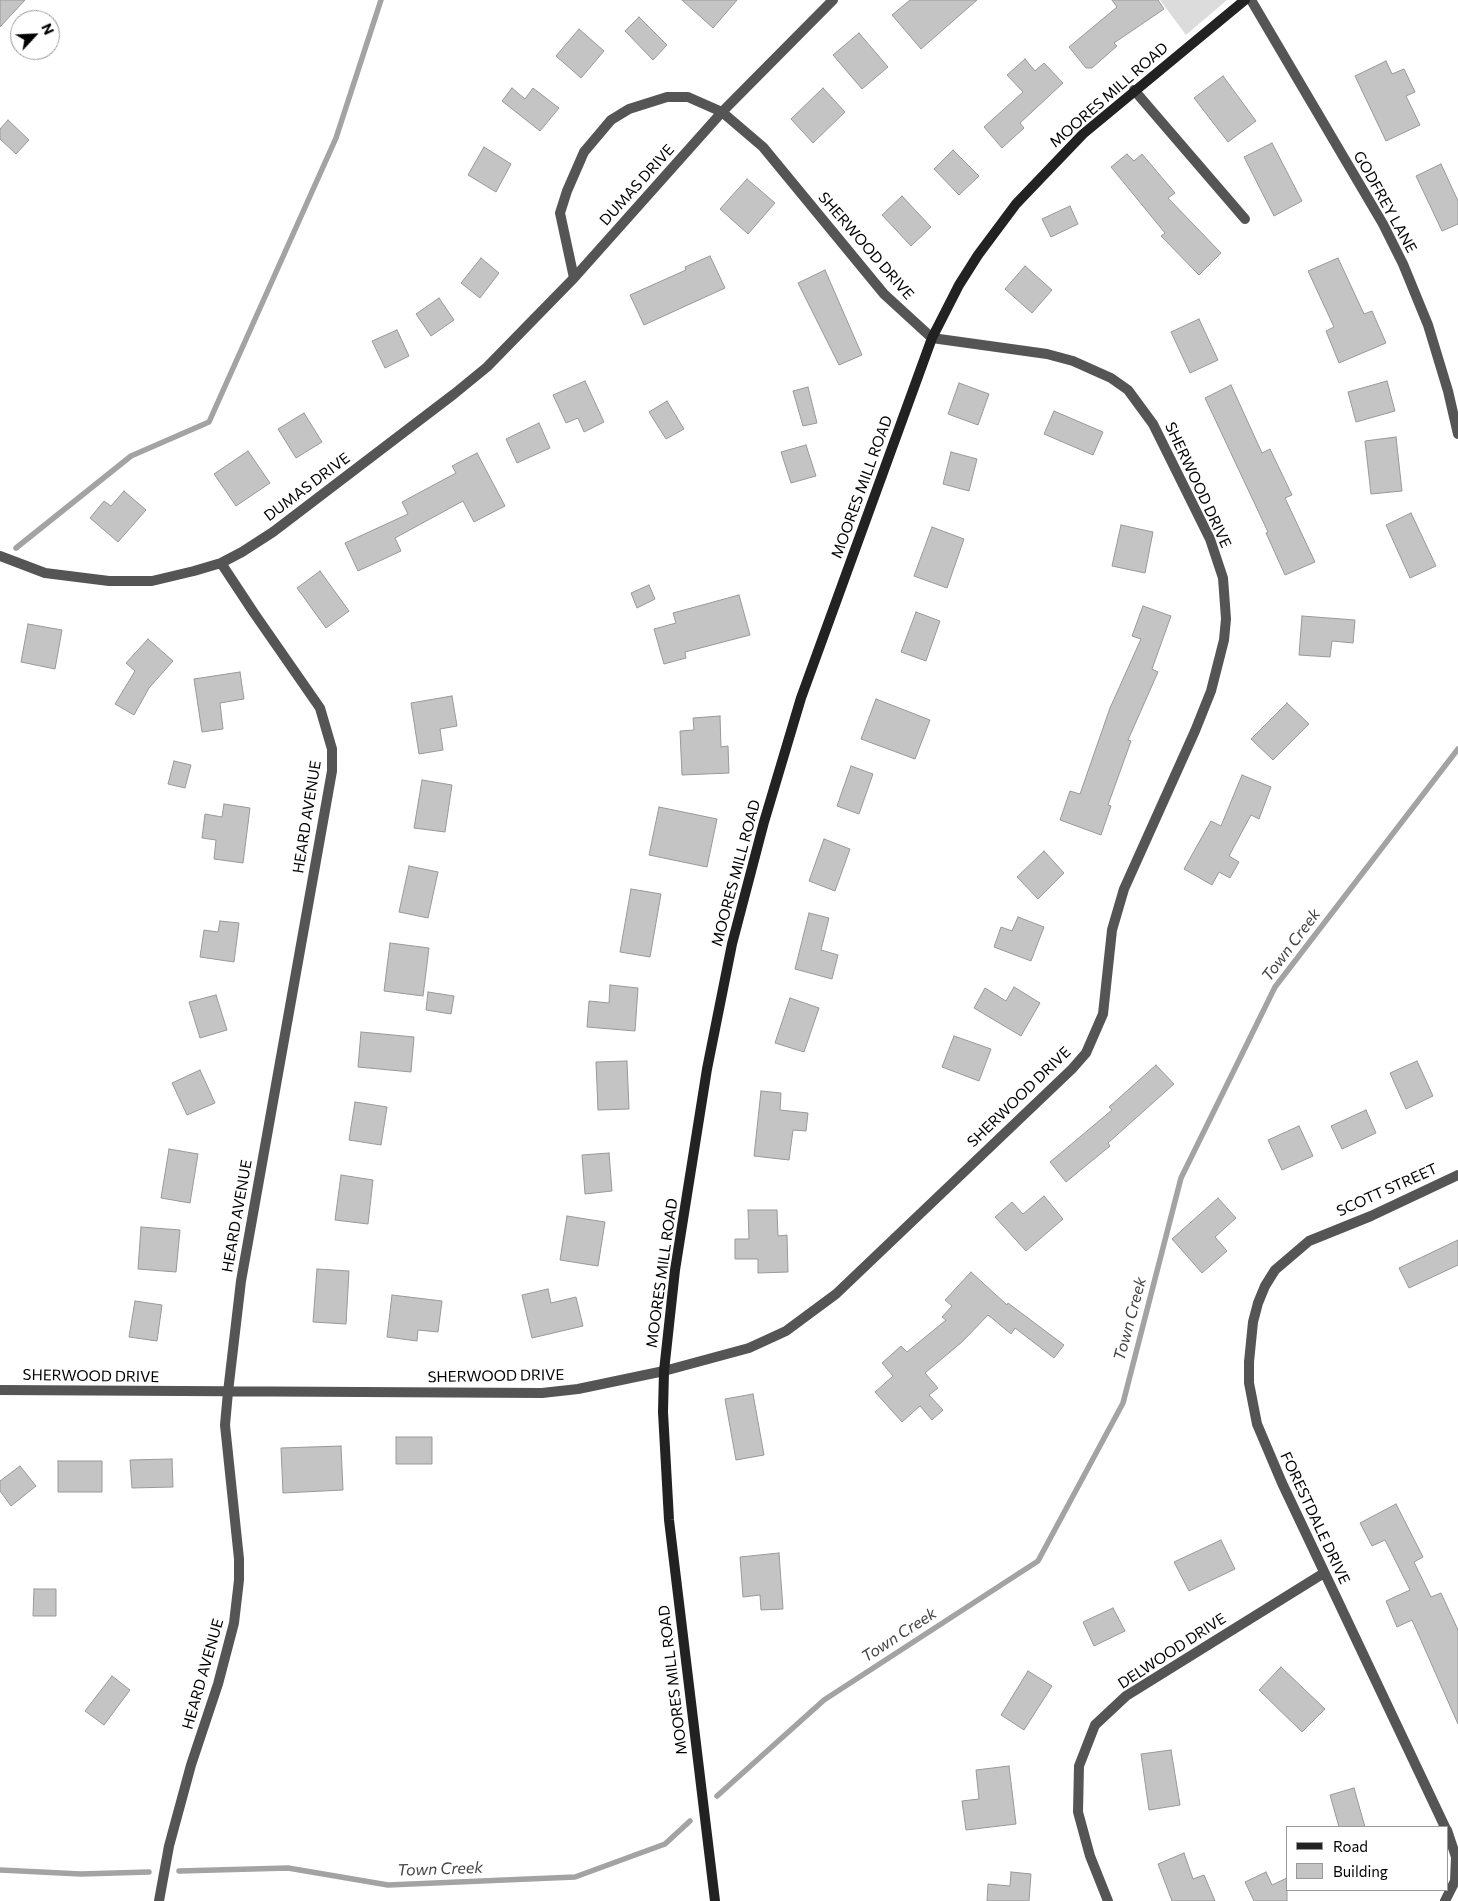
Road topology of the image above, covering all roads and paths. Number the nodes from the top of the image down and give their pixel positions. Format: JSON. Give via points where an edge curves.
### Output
{"nodes":[{"id":1,"x":833,"y":0,"type":"edge"},
{"id":2,"x":1245,"y":0,"type":"edge"},
{"id":3,"x":1251,"y":0,"type":"edge"},
{"id":4,"x":1134,"y":90,"type":"junction"},
{"id":5,"x":722,"y":112,"type":"junction"},
{"id":6,"x":1245,"y":219,"type":"dead end"},
{"id":7,"x":574,"y":278,"type":"junction"},
{"id":8,"x":932,"y":338,"type":"junction"},
{"id":9,"x":1458,"y":434,"type":"edge"},
{"id":10,"x":0,"y":556,"type":"edge"},
{"id":11,"x":221,"y":562,"type":"junction"},
{"id":12,"x":1458,"y":1175,"type":"edge"},
{"id":13,"x":1328,"y":1232,"type":"joint"},
{"id":14,"x":664,"y":1371,"type":"junction"},
{"id":15,"x":0,"y":1390,"type":"edge"},
{"id":16,"x":228,"y":1392,"type":"junction"},
{"id":17,"x":1324,"y":1573,"type":"junction"},
{"id":18,"x":1445,"y":1826,"type":"edge"},
{"id":19,"x":1448,"y":1835,"type":"edge"},
{"id":20,"x":159,"y":1901,"type":"edge"},
{"id":21,"x":715,"y":1901,"type":"edge"},
{"id":22,"x":1108,"y":1901,"type":"edge"},
{"id":23,"x":1445,"y":1901,"type":"edge"}],
"edges":[{"from":1,"to":5,"type":"street","name":"DUMAS DRIVE"},
{"from":2,"to":4,"type":"street","name":"MOORES MILL ROAD"},
{"from":3,"to":9,"type":"street","name":"GODFREY LANE","via":[[1403,264],[1428,325]]},
{"from":4,"to":6,"type":"street"},
{"from":4,"to":8,"type":"street","name":"MOORES MILL ROAD","via":[[1083,134],[1016,204],[959,285]]},
{"from":5,"to":7,"type":"street","name":"DUMAS DRIVE"},
{"from":5,"to":7,"type":"street","via":[[688,97],[667,97],[629,109],[611,120],[584,152],[560,213]]},
{"from":5,"to":8,"type":"street","name":"SHERWOOD DRIVE","via":[[763,147],[884,294]]},
{"from":7,"to":11,"type":"street","name":"DUMAS DRIVE","via":[[488,367],[274,532]]},
{"from":8,"to":14,"type":"street","name":"MOORES MILL ROAD","via":[[801,698],[732,944],[707,1069],[675,1270]]},
{"from":8,"to":14,"type":"street","name":"SHERWOOD DRIVE","via":[[1047,354],[1074,361],[1111,378],[1128,390],[1153,424],[1210,539],[1223,578],[1224,640],[1211,691],[1124,889],[1112,930],[1103,1014],[1086,1053],[836,1294],[786,1331],[749,1348]]},
{"from":10,"to":11,"type":"street","name":"DUMAS DRIVE","via":[[45,573],[109,581],[152,580]]},
{"from":11,"to":16,"type":"street","name":"HEARD AVENUE","via":[[320,708],[332,749],[332,772],[241,1281]]},
{"from":12,"to":13,"type":"street","name":"SCOTT STREET","via":[[1371,1216]]},
{"from":13,"to":17,"type":"street","name":"FORESTDALE DRIVE","via":[[1309,1241],[1276,1270],[1265,1286],[1253,1322],[1249,1362],[1249,1383],[1257,1424]]},
{"from":14,"to":16,"type":"street","name":"SHERWOOD DRIVE","via":[[578,1389],[542,1392]]},
{"from":14,"to":21,"type":"street","name":"MOORES MILL ROAD","via":[[669,1520]]},
{"from":15,"to":16,"type":"street","name":"SHERWOOD DRIVE"},
{"from":16,"to":20,"type":"street","name":"HEARD AVENUE","via":[[225,1425],[239,1559],[234,1623],[168,1846]]},
{"from":17,"to":18,"type":"street","name":"FORESTDALE DRIVE"},
{"from":17,"to":22,"type":"street","name":"DELWOOD DRIVE","via":[[1126,1696],[1096,1725],[1079,1766],[1078,1812],[1090,1856]]},
{"from":19,"to":23,"type":"street","name":"FORESTDALE DRIVE","via":[[1456,1857],[1455,1881]]}]}
